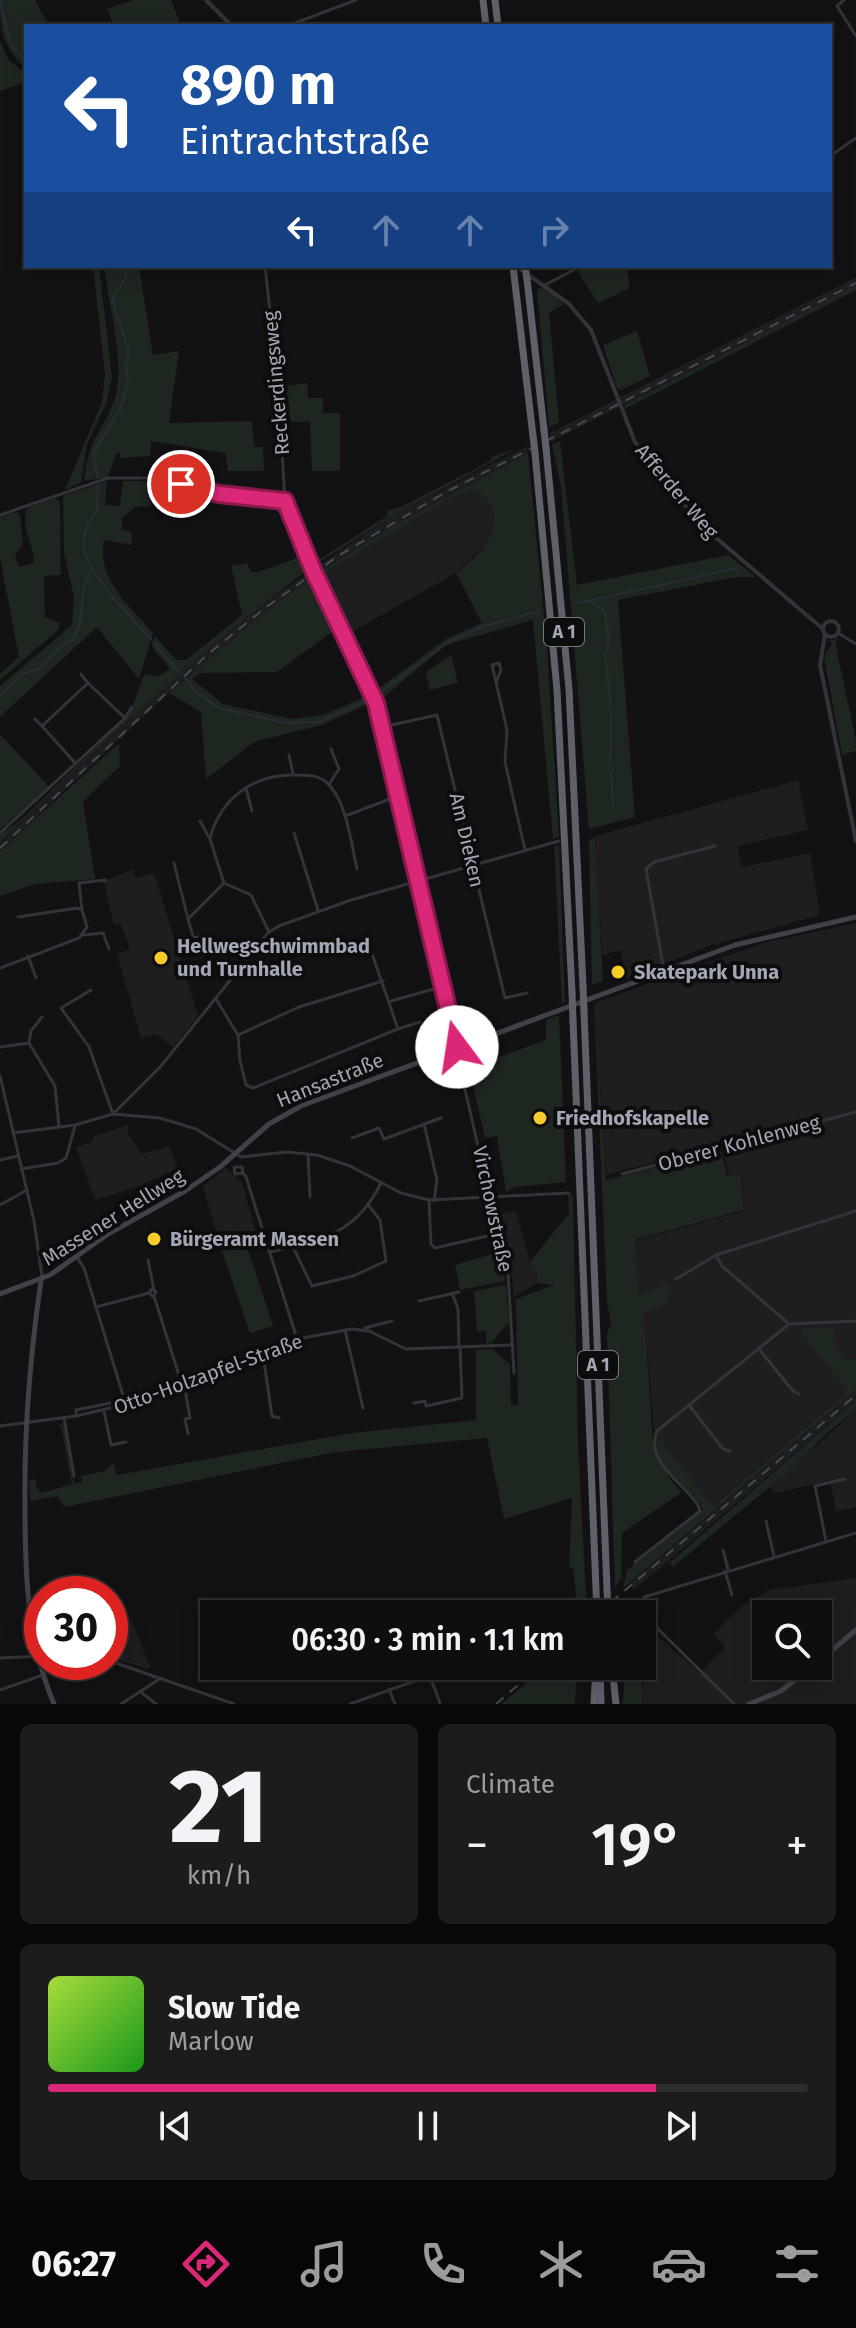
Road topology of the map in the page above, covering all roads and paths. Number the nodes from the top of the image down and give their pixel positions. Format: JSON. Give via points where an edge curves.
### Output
{"nodes":[{"id":1,"x":206,"y":0,"type":"edge"},
{"id":2,"x":356,"y":0,"type":"edge"},
{"id":3,"x":483,"y":0,"type":"edge"},
{"id":4,"x":495,"y":0,"type":"edge"},
{"id":5,"x":834,"y":0,"type":"edge"},
{"id":6,"x":844,"y":0,"type":"edge"},
{"id":7,"x":346,"y":2,"type":"edge"},
{"id":8,"x":837,"y":6,"type":"junction"},
{"id":9,"x":230,"y":24,"type":"edge"},
{"id":10,"x":292,"y":24,"type":"edge"},
{"id":11,"x":486,"y":24,"type":"edge"},
{"id":12,"x":498,"y":24,"type":"edge"},
{"id":13,"x":856,"y":36,"type":"edge"},
{"id":14,"x":856,"y":138,"type":"edge"},
{"id":15,"x":832,"y":155,"type":"edge"},
{"id":16,"x":265,"y":268,"type":"edge"},
{"id":17,"x":515,"y":268,"type":"edge"},
{"id":18,"x":525,"y":268,"type":"edge"},
{"id":19,"x":577,"y":268,"type":"edge"},
{"id":20,"x":545,"y":285,"type":"junction"},
{"id":21,"x":285,"y":501,"type":"junction"},
{"id":22,"x":0,"y":515,"type":"edge"},
{"id":23,"x":812,"y":619,"type":"junction"},
{"id":24,"x":827,"y":623,"type":"junction"},
{"id":25,"x":824,"y":632,"type":"junction"},
{"id":26,"x":835,"y":635,"type":"junction"},
{"id":27,"x":856,"y":644,"type":"edge"},
{"id":28,"x":821,"y":651,"type":"junction"},
{"id":29,"x":81,"y":674,"type":"dead end"},
{"id":30,"x":496,"y":682,"type":"dead end"},
{"id":31,"x":88,"y":683,"type":"junction"},
{"id":32,"x":132,"y":707,"type":"dead end"},
{"id":33,"x":125,"y":718,"type":"junction"},
{"id":34,"x":35,"y":719,"type":"dead end"},
{"id":35,"x":42,"y":726,"type":"junction"},
{"id":36,"x":382,"y":727,"type":"junction"},
{"id":37,"x":331,"y":749,"type":"dead end"},
{"id":38,"x":289,"y":755,"type":"dead end"},
{"id":39,"x":76,"y":764,"type":"junction"},
{"id":40,"x":293,"y":774,"type":"junction"},
{"id":41,"x":329,"y":784,"type":"junction"},
{"id":42,"x":246,"y":788,"type":"junction"},
{"id":43,"x":398,"y":796,"type":"junction"},
{"id":44,"x":252,"y":811,"type":"dead end"},
{"id":45,"x":344,"y":816,"type":"junction"},
{"id":46,"x":200,"y":821,"type":"dead end"},
{"id":47,"x":0,"y":833,"type":"edge"},
{"id":48,"x":294,"y":833,"type":"dead end"},
{"id":49,"x":210,"y":839,"type":"junction"},
{"id":50,"x":559,"y":841,"type":"dead end"},
{"id":51,"x":856,"y":841,"type":"edge"},
{"id":52,"x":715,"y":846,"type":"dead end"},
{"id":53,"x":525,"y":851,"type":"junction"},
{"id":54,"x":174,"y":863,"type":"dead end"},
{"id":55,"x":473,"y":866,"type":"junction"},
{"id":56,"x":357,"y":869,"type":"dead end"},
{"id":57,"x":106,"y":880,"type":"dead end"},
{"id":58,"x":418,"y":881,"type":"junction"},
{"id":59,"x":224,"y":883,"type":"junction"},
{"id":60,"x":82,"y":910,"type":"junction"},
{"id":61,"x":318,"y":911,"type":"junction"},
{"id":62,"x":18,"y":917,"type":"dead end"},
{"id":63,"x":856,"y":917,"type":"edge"},
{"id":64,"x":188,"y":919,"type":"junction"},
{"id":65,"x":269,"y":932,"type":"junction"},
{"id":66,"x":83,"y":935,"type":"junction"},
{"id":67,"x":205,"y":935,"type":"dead end"},
{"id":68,"x":194,"y":938,"type":"junction"},
{"id":69,"x":369,"y":945,"type":"dead end"},
{"id":70,"x":196,"y":946,"type":"dead end"},
{"id":71,"x":109,"y":949,"type":"dead end"},
{"id":72,"x":28,"y":956,"type":"junction"},
{"id":73,"x":0,"y":968,"type":"edge"},
{"id":74,"x":664,"y":971,"type":"junction"},
{"id":75,"x":36,"y":978,"type":"dead end"},
{"id":76,"x":383,"y":981,"type":"junction"},
{"id":77,"x":442,"y":986,"type":"junction"},
{"id":78,"x":91,"y":990,"type":"dead end"},
{"id":79,"x":527,"y":993,"type":"dead end"},
{"id":80,"x":216,"y":999,"type":"junction"},
{"id":81,"x":391,"y":1001,"type":"junction"},
{"id":82,"x":42,"y":1017,"type":"dead end"},
{"id":83,"x":420,"y":1022,"type":"dead end"},
{"id":84,"x":398,"y":1029,"type":"junction"},
{"id":85,"x":238,"y":1035,"type":"junction"},
{"id":86,"x":29,"y":1043,"type":"junction"},
{"id":87,"x":0,"y":1047,"type":"edge"},
{"id":88,"x":457,"y":1047,"type":"junction"},
{"id":89,"x":0,"y":1079,"type":"edge"},
{"id":90,"x":7,"y":1110,"type":"junction"},
{"id":91,"x":0,"y":1111,"type":"edge"},
{"id":92,"x":856,"y":1112,"type":"edge"},
{"id":93,"x":113,"y":1114,"type":"junction"},
{"id":94,"x":441,"y":1118,"type":"dead end"},
{"id":95,"x":424,"y":1124,"type":"junction"},
{"id":96,"x":75,"y":1125,"type":"junction"},
{"id":97,"x":59,"y":1127,"type":"junction"},
{"id":98,"x":13,"y":1133,"type":"junction"},
{"id":99,"x":352,"y":1138,"type":"dead end"},
{"id":100,"x":234,"y":1154,"type":"junction"},
{"id":101,"x":308,"y":1154,"type":"junction"},
{"id":102,"x":18,"y":1156,"type":"junction"},
{"id":103,"x":0,"y":1160,"type":"edge"},
{"id":104,"x":21,"y":1169,"type":"junction"},
{"id":105,"x":243,"y":1173,"type":"dead end"},
{"id":106,"x":622,"y":1174,"type":"dead end"},
{"id":107,"x":381,"y":1183,"type":"junction"},
{"id":108,"x":27,"y":1190,"type":"junction"},
{"id":109,"x":569,"y":1193,"type":"dead end"},
{"id":110,"x":310,"y":1197,"type":"dead end"},
{"id":111,"x":490,"y":1198,"type":"junction"},
{"id":112,"x":432,"y":1201,"type":"junction"},
{"id":113,"x":0,"y":1205,"type":"edge"},
{"id":114,"x":369,"y":1206,"type":"junction"},
{"id":115,"x":856,"y":1211,"type":"edge"},
{"id":116,"x":501,"y":1233,"type":"junction"},
{"id":117,"x":293,"y":1247,"type":"junction"},
{"id":118,"x":270,"y":1252,"type":"junction"},
{"id":119,"x":716,"y":1255,"type":"junction"},
{"id":120,"x":77,"y":1256,"type":"junction"},
{"id":121,"x":148,"y":1260,"type":"dead end"},
{"id":122,"x":676,"y":1279,"type":"dead end"},
{"id":123,"x":41,"y":1280,"type":"junction"},
{"id":124,"x":154,"y":1290,"type":"junction"},
{"id":125,"x":459,"y":1292,"type":"dead end"},
{"id":126,"x":149,"y":1293,"type":"junction"},
{"id":127,"x":452,"y":1293,"type":"junction"},
{"id":128,"x":0,"y":1294,"type":"edge"},
{"id":129,"x":154,"y":1296,"type":"junction"},
{"id":130,"x":419,"y":1301,"type":"dead end"},
{"id":131,"x":96,"y":1307,"type":"junction"},
{"id":132,"x":392,"y":1321,"type":"dead end"},
{"id":133,"x":856,"y":1321,"type":"edge"},
{"id":134,"x":789,"y":1324,"type":"junction"},
{"id":135,"x":345,"y":1330,"type":"junction"},
{"id":136,"x":363,"y":1330,"type":"junction"},
{"id":137,"x":297,"y":1339,"type":"junction"},
{"id":138,"x":512,"y":1345,"type":"junction"},
{"id":139,"x":459,"y":1348,"type":"junction"},
{"id":140,"x":759,"y":1348,"type":"junction"},
{"id":141,"x":263,"y":1355,"type":"junction"},
{"id":142,"x":514,"y":1373,"type":"dead end"},
{"id":143,"x":183,"y":1384,"type":"junction"},
{"id":144,"x":799,"y":1394,"type":"dead end"},
{"id":145,"x":125,"y":1402,"type":"junction"},
{"id":146,"x":414,"y":1403,"type":"dead end"},
{"id":147,"x":689,"y":1405,"type":"junction"},
{"id":148,"x":363,"y":1408,"type":"dead end"},
{"id":149,"x":104,"y":1411,"type":"junction"},
{"id":150,"x":76,"y":1416,"type":"junction"},
{"id":151,"x":64,"y":1418,"type":"junction"},
{"id":152,"x":279,"y":1418,"type":"dead end"},
{"id":153,"x":25,"y":1424,"type":"junction"},
{"id":154,"x":0,"y":1426,"type":"edge"},
{"id":155,"x":188,"y":1434,"type":"dead end"},
{"id":156,"x":126,"y":1442,"type":"dead end"},
{"id":157,"x":730,"y":1451,"type":"dead end"},
{"id":158,"x":74,"y":1476,"type":"dead end"},
{"id":159,"x":845,"y":1479,"type":"dead end"},
{"id":160,"x":766,"y":1521,"type":"dead end"},
{"id":161,"x":856,"y":1533,"type":"edge"},
{"id":162,"x":826,"y":1541,"type":"junction"},
{"id":163,"x":723,"y":1550,"type":"dead end"},
{"id":164,"x":774,"y":1558,"type":"junction"},
{"id":165,"x":635,"y":1562,"type":"dead end"},
{"id":166,"x":727,"y":1571,"type":"junction"},
{"id":167,"x":26,"y":1576,"type":"edge"},
{"id":168,"x":732,"y":1595,"type":"dead end"},
{"id":169,"x":596,"y":1600,"type":"edge"},
{"id":170,"x":607,"y":1600,"type":"edge"},
{"id":171,"x":856,"y":1630,"type":"edge"},
{"id":172,"x":832,"y":1650,"type":"edge"},
{"id":173,"x":24,"y":1657,"type":"edge"},
{"id":174,"x":0,"y":1658,"type":"edge"},
{"id":175,"x":128,"y":1667,"type":"edge"},
{"id":176,"x":161,"y":1678,"type":"junction"},
{"id":177,"x":29,"y":1680,"type":"edge"},
{"id":178,"x":45,"y":1680,"type":"edge"},
{"id":179,"x":412,"y":1680,"type":"edge"},
{"id":180,"x":431,"y":1680,"type":"edge"},
{"id":181,"x":597,"y":1680,"type":"edge"},
{"id":182,"x":599,"y":1680,"type":"edge"},
{"id":183,"x":612,"y":1680,"type":"edge"},
{"id":184,"x":795,"y":1680,"type":"edge"},
{"id":185,"x":389,"y":1689,"type":"junction"},
{"id":186,"x":0,"y":1690,"type":"edge"},
{"id":187,"x":141,"y":1692,"type":"junction"},
{"id":188,"x":369,"y":1697,"type":"junction"},
{"id":189,"x":440,"y":1703,"type":"edge"},
{"id":190,"x":54,"y":1704,"type":"edge"},
{"id":191,"x":121,"y":1704,"type":"edge"},
{"id":192,"x":156,"y":1704,"type":"edge"},
{"id":193,"x":234,"y":1704,"type":"edge"},
{"id":194,"x":350,"y":1704,"type":"edge"},
{"id":195,"x":371,"y":1704,"type":"edge"},
{"id":196,"x":395,"y":1704,"type":"edge"},
{"id":197,"x":594,"y":1704,"type":"edge"},
{"id":198,"x":601,"y":1704,"type":"edge"},
{"id":199,"x":614,"y":1704,"type":"edge"},
{"id":200,"x":734,"y":1704,"type":"edge"},
{"id":201,"x":749,"y":1704,"type":"edge"}],
"edges":[{"from":1,"to":9,"type":"street"},
{"from":2,"to":7,"type":"street"},
{"from":3,"to":11,"type":"highway"},
{"from":4,"to":12,"type":"highway"},
{"from":5,"to":8,"type":"street"},
{"from":6,"to":8,"type":"street"},
{"from":7,"to":10,"type":"street"},
{"from":8,"to":13,"type":"street"},
{"from":14,"to":15,"type":"street"},
{"from":16,"to":21,"type":"street","name":"Reckerdingsweg"},
{"from":17,"to":20,"type":"street","name":"Afferder Weg"},
{"from":17,"to":169,"type":"highway","number":"A 1","bridge":true,"via":[[553,635],[565,820]]},
{"from":18,"to":170,"type":"highway","number":"A 1","bridge":true,"via":[[563,617],[576,817]]},
{"from":19,"to":20,"type":"street"},
{"from":20,"to":23,"type":"street","name":"Afferder Weg","via":[[594,335],[635,442],[683,503],[718,541]]},
{"from":21,"to":22,"type":"street","via":[[219,494],[156,478],[103,480]]},
{"from":21,"to":36,"type":"street","name":"Reckerdingsweg"},
{"from":23,"to":24,"type":"street","name":"Afferder Weg"},
{"from":23,"to":25,"type":"street","name":"Afferder Weg"},
{"from":24,"to":25,"type":"street"},
{"from":24,"to":26,"type":"street","via":[[836,624]]},
{"from":25,"to":26,"type":"street"},
{"from":25,"to":28,"type":"street"},
{"from":26,"to":27,"type":"street"},
{"from":26,"to":28,"type":"street"},
{"from":28,"to":51,"type":"street"},
{"from":29,"to":31,"type":"street"},
{"from":30,"to":53,"type":"street","via":[[507,730],[505,762]]},
{"from":31,"to":33,"type":"street"},
{"from":31,"to":35,"type":"street"},
{"from":32,"to":33,"type":"street"},
{"from":33,"to":39,"type":"street"},
{"from":34,"to":35,"type":"street"},
{"from":35,"to":39,"type":"street"},
{"from":36,"to":43,"type":"street","name":"Reckerdingsweg"},
{"from":36,"to":55,"type":"street","name":"Am Dieken","via":[[437,715]]},
{"from":37,"to":41,"type":"street","via":[[339,769]]},
{"from":38,"to":40,"type":"street"},
{"from":39,"to":47,"type":"street"},
{"from":40,"to":41,"type":"street"},
{"from":40,"to":42,"type":"street","via":[[262,779]]},
{"from":41,"to":45,"type":"street"},
{"from":42,"to":44,"type":"street"},
{"from":42,"to":49,"type":"street","via":[[225,806]]},
{"from":43,"to":45,"type":"street"},
{"from":43,"to":58,"type":"street","name":"Reckerdingsweg"},
{"from":45,"to":56,"type":"street"},
{"from":46,"to":49,"type":"street"},
{"from":48,"to":61,"type":"street"},
{"from":49,"to":59,"type":"street"},
{"from":50,"to":53,"type":"street"},
{"from":52,"to":74,"type":"street","via":[[654,862],[646,869]]},
{"from":53,"to":55,"type":"street"},
{"from":54,"to":64,"type":"street"},
{"from":55,"to":58,"type":"street"},
{"from":55,"to":79,"type":"street","name":"Am Dieken","via":[[505,998]]},
{"from":57,"to":60,"type":"street","via":[[79,883]]},
{"from":58,"to":61,"type":"street"},
{"from":58,"to":77,"type":"street","name":"Reckerdingsweg"},
{"from":59,"to":64,"type":"street"},
{"from":59,"to":65,"type":"street","via":[[251,895]]},
{"from":60,"to":62,"type":"street","via":[[68,907]]},
{"from":60,"to":66,"type":"street","via":[[87,927]]},
{"from":61,"to":65,"type":"street"},
{"from":63,"to":74,"type":"main road","name":"Hansastraße","via":[[749,940]]},
{"from":64,"to":68,"type":"street"},
{"from":65,"to":80,"type":"street"},
{"from":66,"to":71,"type":"street","via":[[103,933]]},
{"from":66,"to":72,"type":"street"},
{"from":67,"to":68,"type":"street"},
{"from":68,"to":70,"type":"street"},
{"from":69,"to":76,"type":"street"},
{"from":72,"to":73,"type":"street"},
{"from":72,"to":75,"type":"street"},
{"from":74,"to":88,"type":"main road","name":"Hansastraße"},
{"from":76,"to":81,"type":"street"},
{"from":76,"to":85,"type":"street","via":[[299,1007]]},
{"from":77,"to":81,"type":"street"},
{"from":77,"to":88,"type":"street","name":"Reckerdingsweg"},
{"from":78,"to":93,"type":"street","via":[[61,1008],[89,1047]]},
{"from":80,"to":85,"type":"street"},
{"from":80,"to":93,"type":"street"},
{"from":81,"to":84,"type":"street"},
{"from":82,"to":86,"type":"street"},
{"from":83,"to":84,"type":"street"},
{"from":84,"to":85,"type":"street","via":[[250,1088]]},
{"from":86,"to":87,"type":"street"},
{"from":86,"to":97,"type":"street","via":[[55,1086]]},
{"from":88,"to":100,"type":"main road","name":"Hansastraße","via":[[293,1110]]},
{"from":88,"to":111,"type":"street","name":"Virchowstraße"},
{"from":89,"to":90,"type":"street"},
{"from":90,"to":91,"type":"street"},
{"from":90,"to":98,"type":"street"},
{"from":92,"to":106,"type":"street","name":"Oberer Kohlenweg"},
{"from":93,"to":96,"type":"street"},
{"from":93,"to":100,"type":"street","via":[[187,1126]]},
{"from":94,"to":95,"type":"street"},
{"from":95,"to":99,"type":"street","via":[[384,1139],[379,1128]]},
{"from":95,"to":112,"type":"street","via":[[437,1180]]},
{"from":96,"to":97,"type":"street"},
{"from":96,"to":104,"type":"street","via":[[66,1158]]},
{"from":97,"to":98,"type":"street"},
{"from":98,"to":102,"type":"street"},
{"from":100,"to":101,"type":"street"},
{"from":100,"to":120,"type":"main road","name":"Massener Hellweg","via":[[185,1191]]},
{"from":101,"to":107,"type":"street","via":[[350,1166]]},
{"from":101,"to":110,"type":"street"},
{"from":102,"to":103,"type":"street"},
{"from":102,"to":104,"type":"street"},
{"from":104,"to":108,"type":"street"},
{"from":105,"to":118,"type":"street"},
{"from":107,"to":112,"type":"street"},
{"from":107,"to":114,"type":"street"},
{"from":108,"to":113,"type":"street"},
{"from":108,"to":123,"type":"street"},
{"from":109,"to":111,"type":"street"},
{"from":111,"to":112,"type":"street"},
{"from":111,"to":116,"type":"street","name":"Virchowstraße"},
{"from":112,"to":116,"type":"street","via":[[435,1248]]},
{"from":114,"to":117,"type":"street","via":[[354,1223]]},
{"from":114,"to":117,"type":"street","via":[[380,1220],[386,1261],[312,1286]]},
{"from":115,"to":119,"type":"street"},
{"from":116,"to":138,"type":"street","name":"Virchowstraße"},
{"from":117,"to":118,"type":"street"},
{"from":118,"to":137,"type":"street"},
{"from":119,"to":122,"type":"street"},
{"from":119,"to":134,"type":"street"},
{"from":120,"to":123,"type":"main road","name":"Massener Hellweg"},
{"from":120,"to":131,"type":"street"},
{"from":121,"to":124,"type":"street"},
{"from":123,"to":128,"type":"main road","name":"Massener Hellweg"},
{"from":123,"to":153,"type":"main road"},
{"from":124,"to":126,"type":"street"},
{"from":124,"to":129,"type":"street"},
{"from":125,"to":127,"type":"street"},
{"from":126,"to":129,"type":"street"},
{"from":126,"to":131,"type":"street"},
{"from":127,"to":130,"type":"street"},
{"from":127,"to":139,"type":"street"},
{"from":129,"to":143,"type":"street"},
{"from":131,"to":145,"type":"street"},
{"from":132,"to":136,"type":"street"},
{"from":133,"to":134,"type":"street"},
{"from":134,"to":140,"type":"street"},
{"from":135,"to":136,"type":"street","name":"Otto-Holzapfel-Straße"},
{"from":135,"to":137,"type":"street","name":"Otto-Holzapfel-Straße"},
{"from":135,"to":148,"type":"street"},
{"from":136,"to":139,"type":"street","name":"Otto-Holzapfel-Straße","via":[[405,1349]]},
{"from":137,"to":141,"type":"street","name":"Otto-Holzapfel-Straße"},
{"from":138,"to":139,"type":"street","name":"Otto-Holzapfel-Straße"},
{"from":138,"to":142,"type":"street","name":"Virchowstraße"},
{"from":139,"to":146,"type":"street","via":[[462,1398],[426,1406],[425,1401]]},
{"from":140,"to":144,"type":"street"},
{"from":140,"to":147,"type":"street"},
{"from":141,"to":143,"type":"street","name":"Otto-Holzapfel-Straße"},
{"from":141,"to":152,"type":"street","via":[[272,1416]]},
{"from":143,"to":145,"type":"street","name":"Otto-Holzapfel-Straße"},
{"from":143,"to":155,"type":"street"},
{"from":145,"to":149,"type":"street","name":"Otto-Holzapfel-Straße"},
{"from":145,"to":150,"type":"street","via":[[76,1410]]},
{"from":147,"to":157,"type":"street"},
{"from":147,"to":165,"type":"street","via":[[659,1428],[654,1442],[671,1478],[700,1511]]},
{"from":149,"to":150,"type":"street","name":"Otto-Holzapfel-Straße"},
{"from":149,"to":156,"type":"street","via":[[111,1445]]},
{"from":150,"to":151,"type":"street","name":"Otto-Holzapfel-Straße"},
{"from":151,"to":153,"type":"street","name":"Otto-Holzapfel-Straße"},
{"from":151,"to":158,"type":"street"},
{"from":153,"to":154,"type":"street","name":"Otto-Holzapfel-Straße"},
{"from":153,"to":167,"type":"main road"},
{"from":159,"to":162,"type":"street","via":[[815,1486]]},
{"from":160,"to":164,"type":"street"},
{"from":161,"to":162,"type":"street"},
{"from":162,"to":164,"type":"street"},
{"from":163,"to":166,"type":"street"},
{"from":164,"to":166,"type":"street"},
{"from":166,"to":168,"type":"street"},
{"from":166,"to":200,"type":"street","via":[[644,1597],[649,1620]]},
{"from":171,"to":172,"type":"main road"},
{"from":173,"to":174,"type":"street"},
{"from":175,"to":176,"type":"street"},
{"from":176,"to":187,"type":"street"},
{"from":176,"to":193,"type":"street"},
{"from":177,"to":186,"type":"street"},
{"from":178,"to":190,"type":"main road"},
{"from":179,"to":185,"type":"street"},
{"from":180,"to":189,"type":"street"},
{"from":181,"to":197,"type":"highway"},
{"from":182,"to":198,"type":"highway"},
{"from":183,"to":199,"type":"highway"},
{"from":184,"to":201,"type":"main road"},
{"from":185,"to":188,"type":"street"},
{"from":185,"to":196,"type":"street"},
{"from":187,"to":191,"type":"street"},
{"from":187,"to":192,"type":"street"},
{"from":188,"to":194,"type":"street"},
{"from":188,"to":195,"type":"street"}]}
